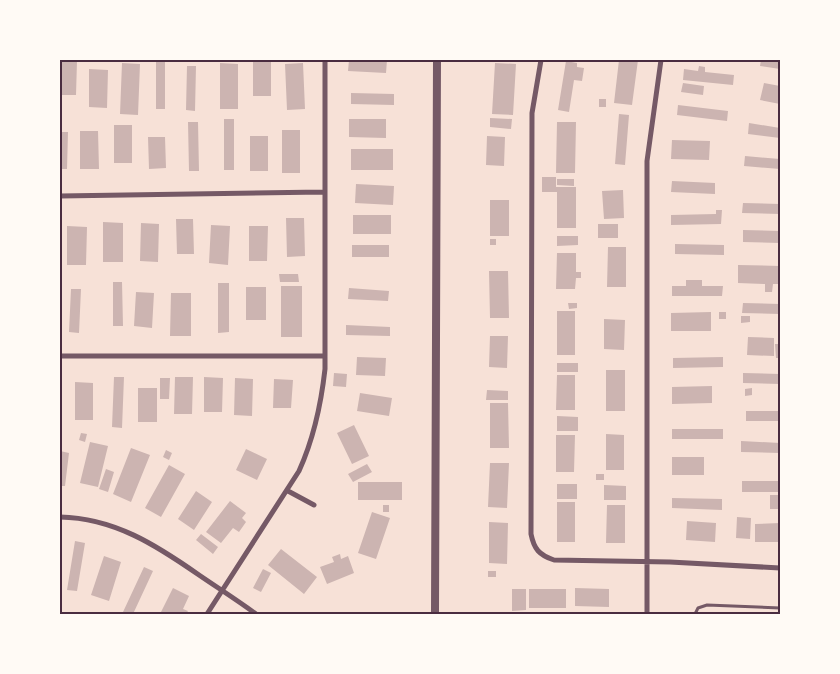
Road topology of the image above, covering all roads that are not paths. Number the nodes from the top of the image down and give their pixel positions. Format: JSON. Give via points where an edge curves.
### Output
{"nodes":[{"id":1,"x":325,"y":60,"type":"edge"},
{"id":2,"x":437,"y":60,"type":"edge"},
{"id":3,"x":540,"y":60,"type":"edge"},
{"id":4,"x":661,"y":60,"type":"edge"},
{"id":5,"x":323,"y":192,"type":"junction"},
{"id":6,"x":60,"y":196,"type":"edge"},
{"id":7,"x":60,"y":356,"type":"edge"},
{"id":8,"x":324,"y":356,"type":"junction"},
{"id":9,"x":288,"y":491,"type":"junction"},
{"id":10,"x":314,"y":505,"type":"dead end"},
{"id":11,"x":60,"y":517,"type":"edge"},
{"id":12,"x":647,"y":561,"type":"junction"},
{"id":13,"x":780,"y":568,"type":"edge"},
{"id":14,"x":222,"y":590,"type":"junction"},
{"id":15,"x":780,"y":608,"type":"edge"},
{"id":16,"x":250,"y":610,"type":"junction"},
{"id":17,"x":207,"y":614,"type":"edge"},
{"id":18,"x":256,"y":614,"type":"edge"},
{"id":19,"x":260,"y":614,"type":"edge"},
{"id":20,"x":435,"y":614,"type":"edge"},
{"id":21,"x":647,"y":614,"type":"edge"},
{"id":22,"x":695,"y":614,"type":"edge"}],
"edges":[{"from":1,"to":5,"type":"street"},
{"from":2,"to":20,"type":"street"},
{"from":3,"to":12,"type":"street","via":[[532,113],[530,534],[537,551],[554,560]]},
{"from":4,"to":12,"type":"street","via":[[647,161]]},
{"from":5,"to":6,"type":"street"},
{"from":5,"to":8,"type":"street"},
{"from":7,"to":8,"type":"street"},
{"from":8,"to":9,"type":"street","via":[[315,428],[305,458]]},
{"from":9,"to":10,"type":"street"},
{"from":9,"to":14,"type":"street"},
{"from":11,"to":14,"type":"street","via":[[89,519],[139,536]]},
{"from":12,"to":13,"type":"street"},
{"from":12,"to":21,"type":"street"},
{"from":14,"to":16,"type":"street"},
{"from":14,"to":17,"type":"street"},
{"from":15,"to":22,"type":"lane","via":[[707,605],[698,608]]},
{"from":16,"to":18,"type":"street"},
{"from":16,"to":19,"type":"street"}]}
